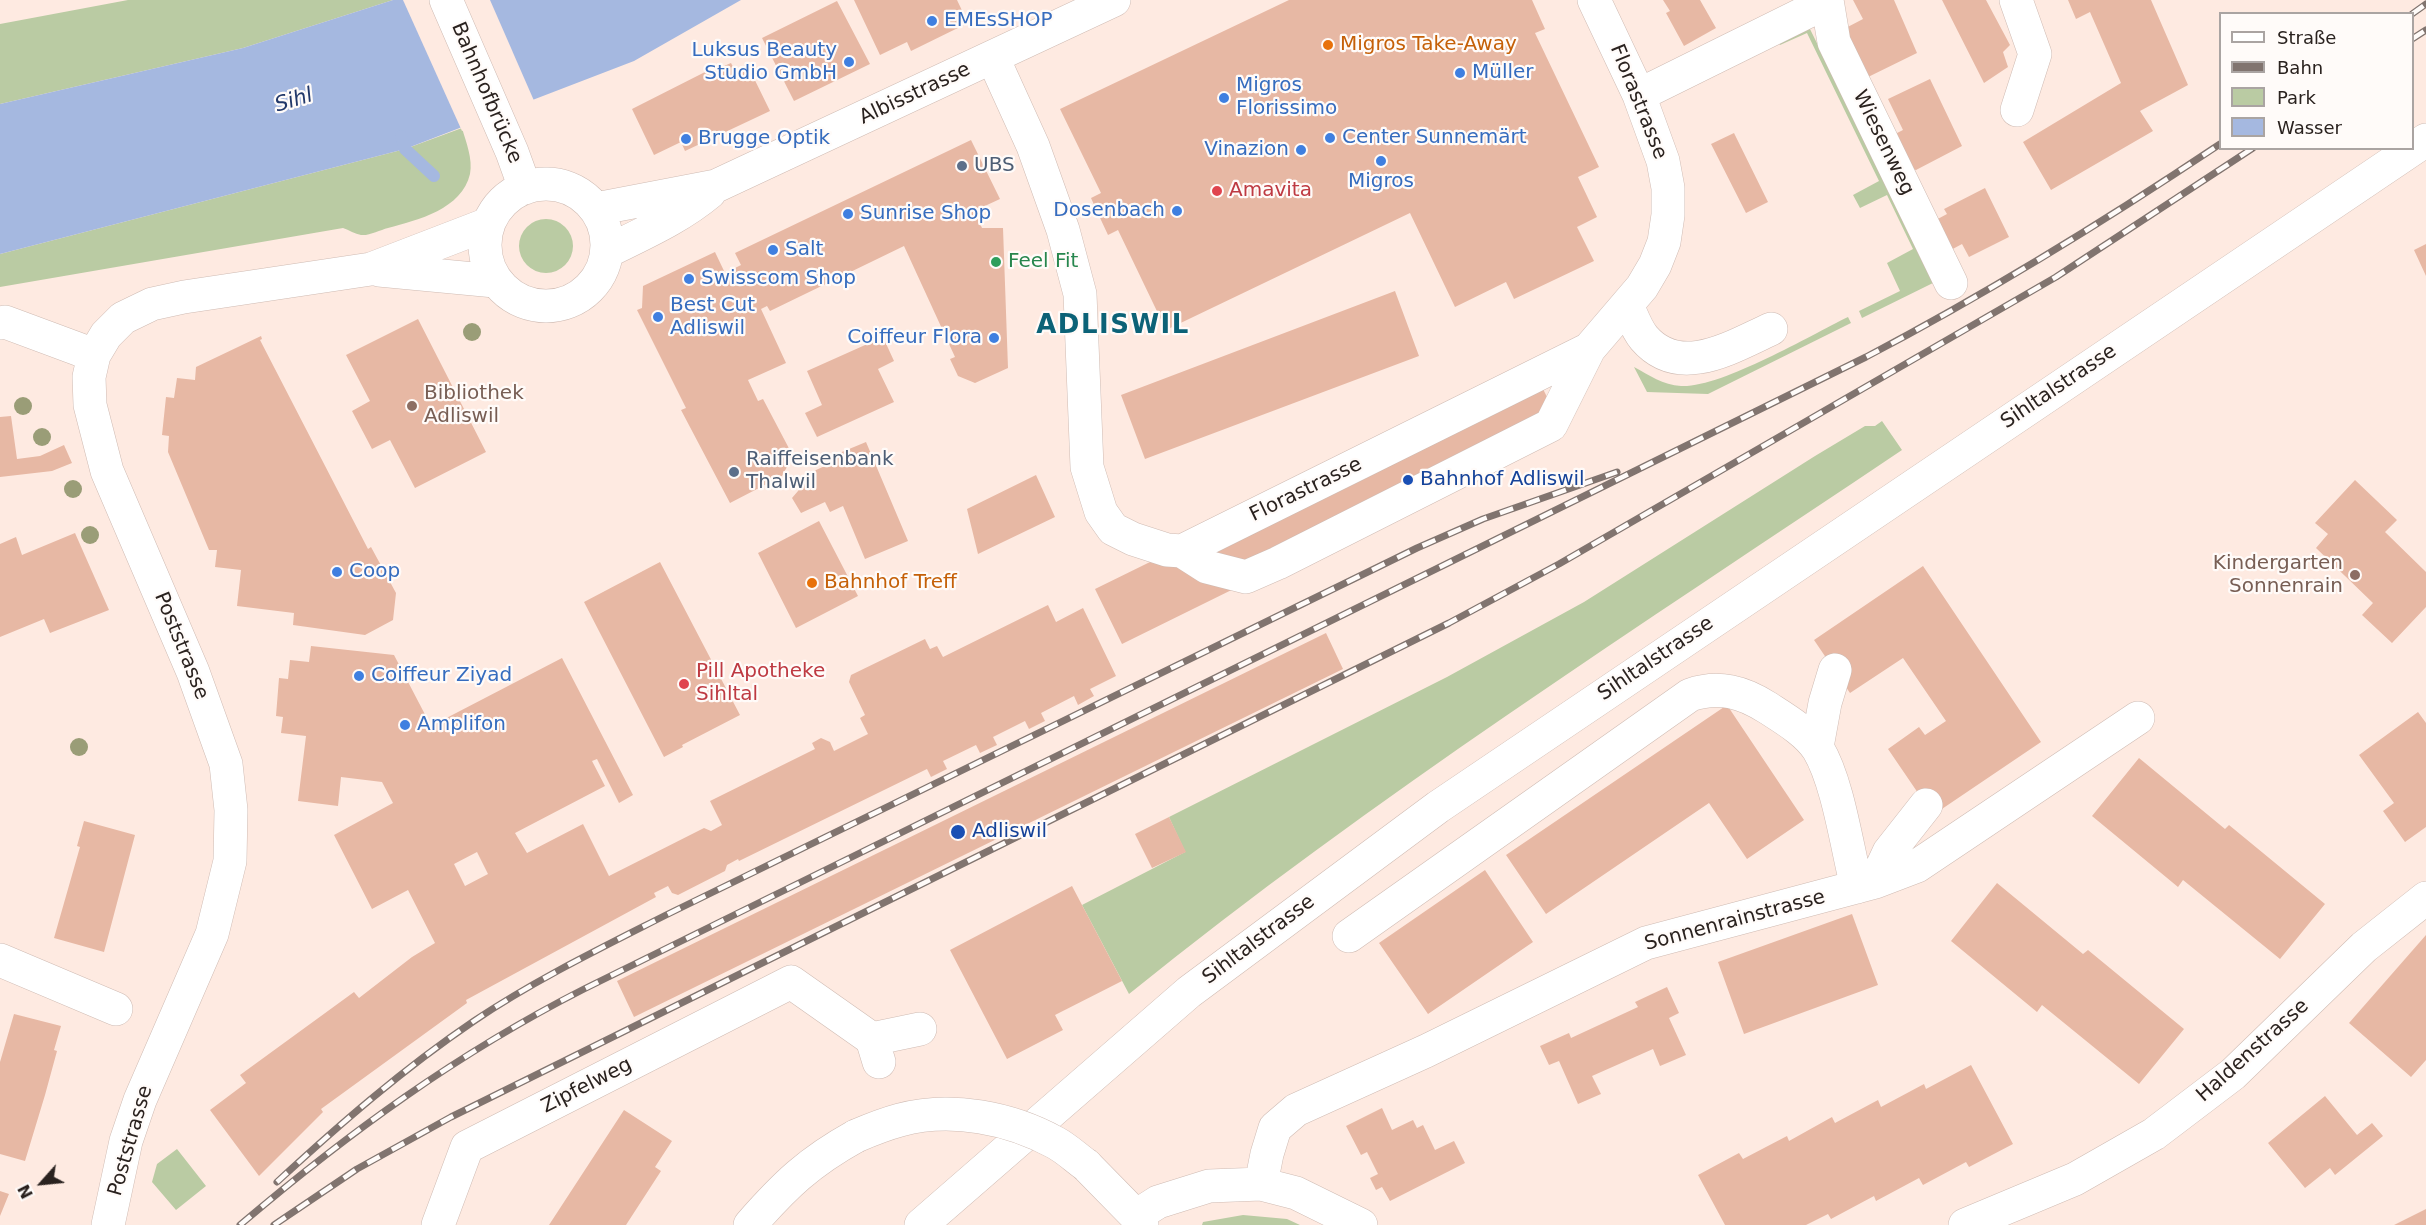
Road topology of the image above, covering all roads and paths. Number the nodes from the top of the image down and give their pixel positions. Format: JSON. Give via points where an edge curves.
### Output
{"nodes":[{"id":1,"x":446,"y":0,"type":"edge"},
{"id":2,"x":1114,"y":0,"type":"edge"},
{"id":3,"x":1594,"y":0,"type":"edge"},
{"id":4,"x":2016,"y":0,"type":"edge"},
{"id":5,"x":1827,"y":1,"type":"edge"},
{"id":6,"x":993,"y":58,"type":"junction"},
{"id":7,"x":1640,"y":95,"type":"junction"},
{"id":8,"x":2017,"y":110,"type":"dead end"},
{"id":9,"x":2411,"y":150,"type":"edge"},
{"id":10,"x":716,"y":186,"type":"junction"},
{"id":11,"x":525,"y":188,"type":"junction"},
{"id":12,"x":596,"y":209,"type":"junction"},
{"id":13,"x":488,"y":224,"type":"junction"},
{"id":14,"x":608,"y":251,"type":"junction"},
{"id":15,"x":371,"y":269,"type":"junction"},
{"id":16,"x":495,"y":281,"type":"junction"},
{"id":17,"x":1951,"y":282,"type":"dead end"},
{"id":18,"x":1627,"y":305,"type":"junction"},
{"id":19,"x":0,"y":323,"type":"edge"},
{"id":20,"x":1771,"y":329,"type":"dead end"},
{"id":21,"x":1590,"y":349,"type":"junction"},
{"id":22,"x":94,"y":355,"type":"junction"},
{"id":23,"x":1182,"y":551,"type":"junction"},
{"id":24,"x":1835,"y":670,"type":"dead end"},
{"id":25,"x":2138,"y":718,"type":"dead end"},
{"id":26,"x":1816,"y":747,"type":"junction"},
{"id":27,"x":1926,"y":805,"type":"dead end"},
{"id":28,"x":1866,"y":884,"type":"junction"},
{"id":29,"x":2426,"y":898,"type":"edge"},
{"id":30,"x":1349,"y":936,"type":"dead end"},
{"id":31,"x":0,"y":960,"type":"edge"},
{"id":32,"x":116,"y":1009,"type":"dead end"},
{"id":33,"x":921,"y":1029,"type":"dead end"},
{"id":34,"x":1261,"y":1184,"type":"junction"},
{"id":35,"x":1139,"y":1220,"type":"edge"},
{"id":36,"x":108,"y":1225,"type":"edge"},
{"id":37,"x":438,"y":1225,"type":"edge"},
{"id":38,"x":750,"y":1225,"type":"edge"},
{"id":39,"x":921,"y":1225,"type":"edge"},
{"id":40,"x":1361,"y":1225,"type":"edge"},
{"id":41,"x":1965,"y":1225,"type":"edge"}],
"edges":[{"from":1,"to":11,"type":"street","name":"Bahnhofbrücke"},
{"from":2,"to":6,"type":"street","name":"Albisstrasse"},
{"from":3,"to":7,"type":"street","name":"Florastrasse"},
{"from":4,"to":8,"type":"street","via":[[2035,54]]},
{"from":5,"to":7,"type":"street"},
{"from":5,"to":17,"type":"street","name":"Wiesenweg","via":[[1834,42]]},
{"from":6,"to":10,"type":"street","name":"Albisstrasse"},
{"from":6,"to":23,"type":"street","via":[[1033,146],[1063,230],[1080,294],[1087,467],[1101,512],[1113,529],[1132,539]]},
{"from":7,"to":18,"type":"street","name":"Florastrasse","via":[[1663,161],[1668,215],[1655,265]]},
{"from":9,"to":39,"type":"street","name":"Sihltalstrasse","via":[[1438,807],[1189,992]]},
{"from":10,"to":12,"type":"street","name":"Albisstrasse"},
{"from":10,"to":14,"type":"street","name":"Albisstrasse","via":[[670,220]]},
{"from":11,"to":12,"type":"street","via":[[547,184],[569,188]]},
{"from":11,"to":13,"type":"street","via":[[503,201]]},
{"from":12,"to":14,"type":"street","via":[[605,229]]},
{"from":13,"to":15,"type":"street","name":"Poststrasse"},
{"from":13,"to":16,"type":"street","via":[[485,253]]},
{"from":14,"to":16,"type":"street","via":[[594,284],[562,305],[547,308],[518,301]]},
{"from":15,"to":16,"type":"street","name":"Poststrasse"},
{"from":15,"to":22,"type":"street","name":"Poststrasse","via":[[152,304],[123,318]]},
{"from":18,"to":20,"type":"street","via":[[1644,338],[1664,354],[1689,359],[1714,355]]},
{"from":18,"to":21,"type":"street","name":"Florastrasse"},
{"from":19,"to":22,"type":"street"},
{"from":21,"to":23,"type":"street","name":"Florastrasse"},
{"from":21,"to":23,"type":"street","via":[[1551,425],[1278,564],[1246,577],[1207,567]]},
{"from":22,"to":36,"type":"street","name":"Poststrasse","via":[[89,377],[90,405],[107,471],[212,724],[226,764],[231,810],[231,861],[212,934],[140,1100],[126,1141]]},
{"from":24,"to":26,"type":"street"},
{"from":25,"to":28,"type":"street","name":"Sonnenrainstrasse","via":[[1917,866]]},
{"from":26,"to":28,"type":"street","via":[[1829,772]]},
{"from":26,"to":30,"type":"street","via":[[1789,721],[1752,697],[1724,689],[1690,695]]},
{"from":27,"to":28,"type":"street"},
{"from":28,"to":34,"type":"street","name":"Sonnenrainstrasse","via":[[1646,943],[1296,1110],[1275,1128]]},
{"from":29,"to":41,"type":"street","name":"Haldenstrasse","via":[[2364,947],[2233,1074],[2154,1134],[2075,1179]]},
{"from":31,"to":32,"type":"street"},
{"from":33,"to":37,"type":"street","name":"Zipfelweg","via":[[876,1050],[791,982],[467,1147]]},
{"from":34,"to":35,"type":"street","via":[[1209,1186],[1158,1202]]},
{"from":34,"to":40,"type":"street","via":[[1296,1193]]},
{"from":35,"to":38,"type":"street","bridge":true,"via":[[1086,1165],[1057,1144],[1023,1127],[975,1116],[937,1114],[901,1119],[825,1153],[799,1172]]}]}
